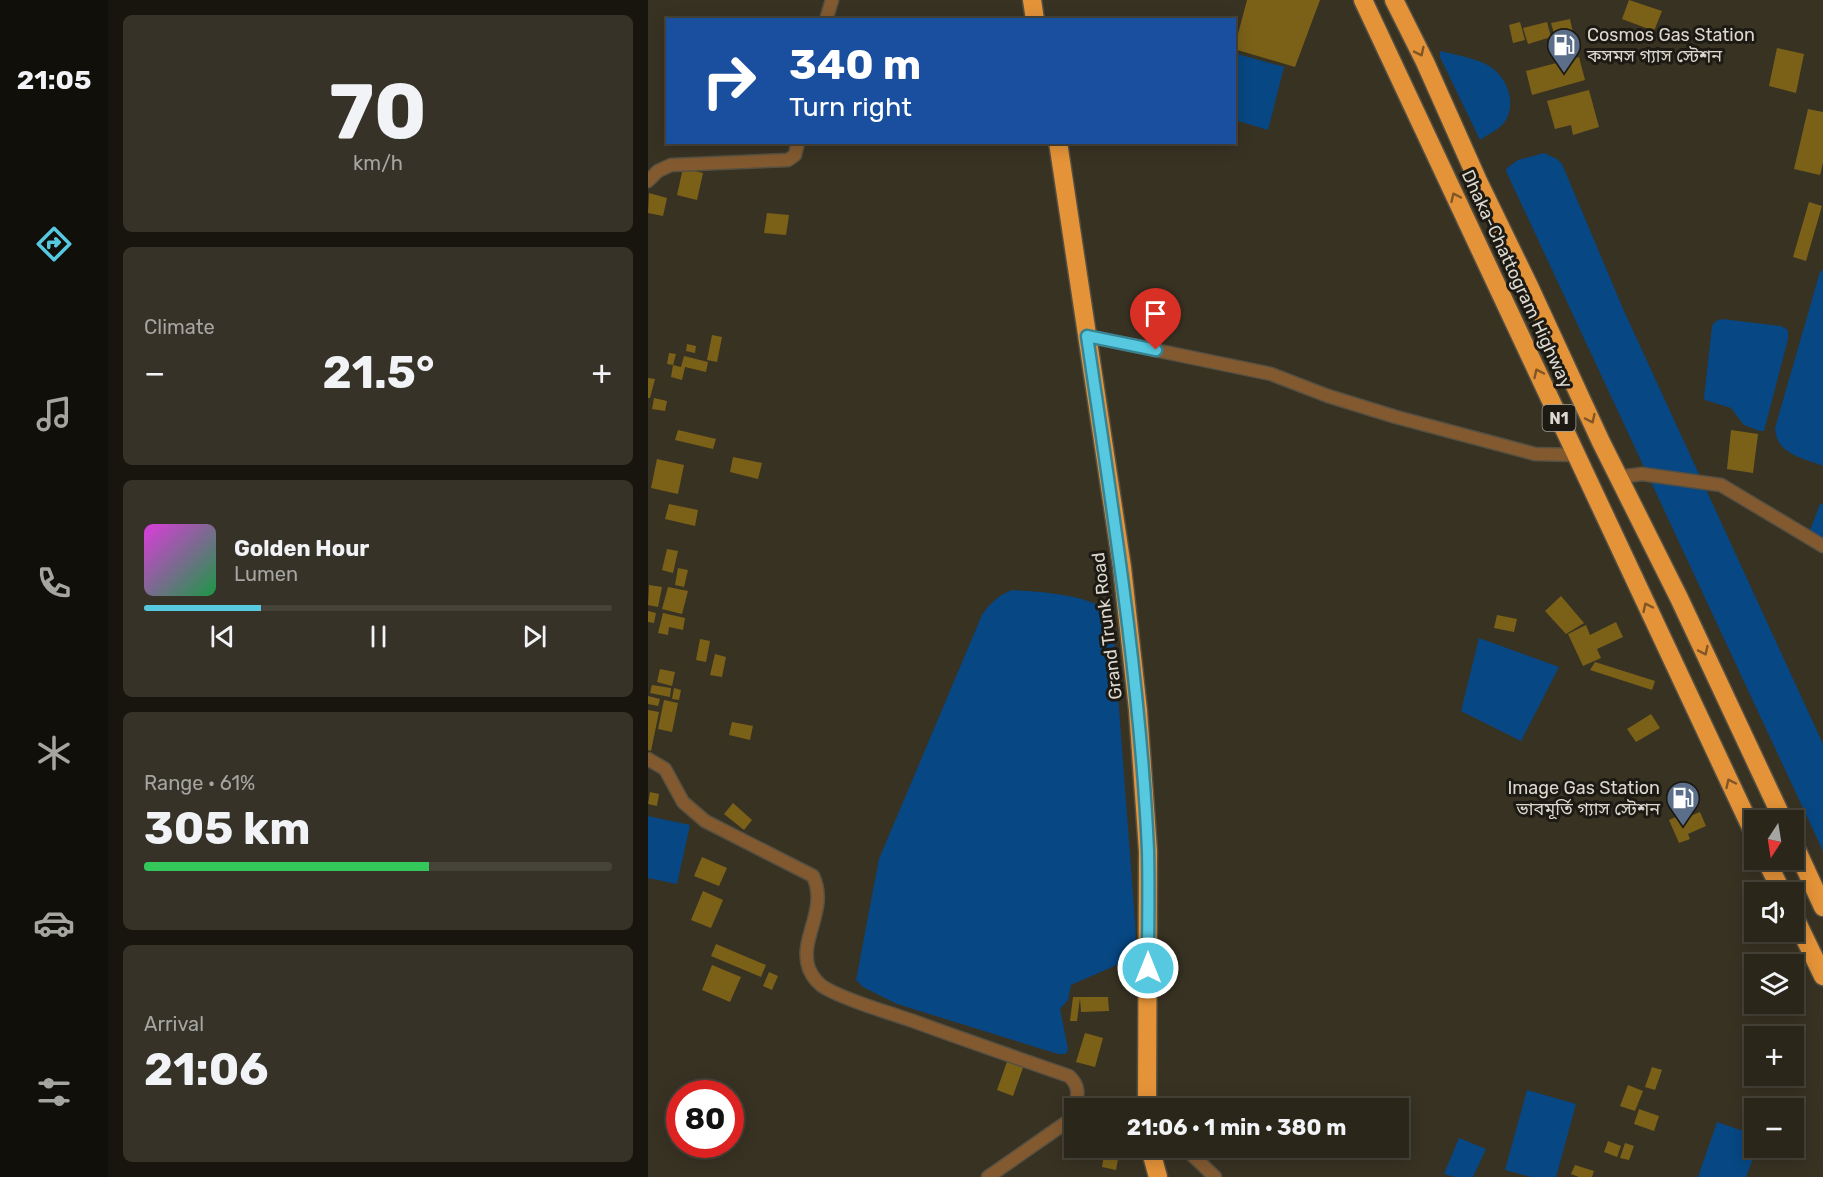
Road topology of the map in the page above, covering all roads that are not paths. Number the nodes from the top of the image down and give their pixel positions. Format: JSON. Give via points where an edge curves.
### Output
{"nodes":[{"id":1,"x":832,"y":0,"type":"edge"},
{"id":2,"x":1032,"y":0,"type":"edge"},
{"id":3,"x":1363,"y":0,"type":"edge"},
{"id":4,"x":1394,"y":0,"type":"edge"},
{"id":5,"x":827,"y":18,"type":"edge"},
{"id":6,"x":1035,"y":18,"type":"edge"},
{"id":7,"x":798,"y":144,"type":"edge"},
{"id":8,"x":1058,"y":144,"type":"edge"},
{"id":9,"x":648,"y":181,"type":"edge"},
{"id":10,"x":1087,"y":336,"type":"junction"},
{"id":11,"x":1576,"y":456,"type":"junction"},
{"id":12,"x":1618,"y":477,"type":"junction"},
{"id":13,"x":1823,"y":546,"type":"edge"},
{"id":14,"x":648,"y":759,"type":"edge"},
{"id":15,"x":1778,"y":810,"type":"edge"},
{"id":16,"x":1744,"y":813,"type":"edge"},
{"id":17,"x":1804,"y":866,"type":"edge"},
{"id":18,"x":1823,"y":907,"type":"edge"},
{"id":19,"x":1804,"y":937,"type":"edge"},
{"id":20,"x":1823,"y":976,"type":"edge"},
{"id":21,"x":1077,"y":1098,"type":"edge"},
{"id":22,"x":1147,"y":1098,"type":"edge"},
{"id":23,"x":1064,"y":1120,"type":"edge"},
{"id":24,"x":1153,"y":1158,"type":"edge"},
{"id":25,"x":1195,"y":1158,"type":"edge"},
{"id":26,"x":988,"y":1177,"type":"edge"},
{"id":27,"x":1158,"y":1177,"type":"edge"},
{"id":28,"x":1215,"y":1177,"type":"edge"}],
"edges":[{"from":1,"to":5,"type":"street"},
{"from":2,"to":6,"type":"highway"},
{"from":11,"to":3,"type":"highway","name":"Dhaka-Chattogram Highway","number":"N1","one_way":true},
{"from":4,"to":12,"type":"highway","name":"Dhaka-Chattogram Highway","number":"N1","one_way":true},
{"from":7,"to":9,"type":"street","via":[[788,160],[670,165]]},
{"from":8,"to":10,"type":"highway","name":"Grand Trunk Road"},
{"from":10,"to":11,"type":"street","via":[[1271,374],[1385,414],[1535,454]]},
{"from":10,"to":22,"type":"highway","name":"Grand Trunk Road","via":[[1122,567],[1138,710],[1148,851]]},
{"from":16,"to":11,"type":"highway","name":"Dhaka-Chattogram Highway","number":"N1","one_way":true},
{"from":12,"to":13,"type":"street","via":[[1642,474],[1721,485]]},
{"from":12,"to":15,"type":"highway","name":"Dhaka-Chattogram Highway","number":"N1","one_way":true},
{"from":14,"to":21,"type":"street","via":[[665,769],[683,802],[705,821],[813,876],[819,896],[807,957],[814,980],[826,989],[865,1004],[1069,1076],[1076,1082]]},
{"from":17,"to":18,"type":"highway"},
{"from":19,"to":20,"type":"highway"},
{"from":23,"to":26,"type":"street"},
{"from":24,"to":27,"type":"highway"},
{"from":25,"to":28,"type":"street"}]}
